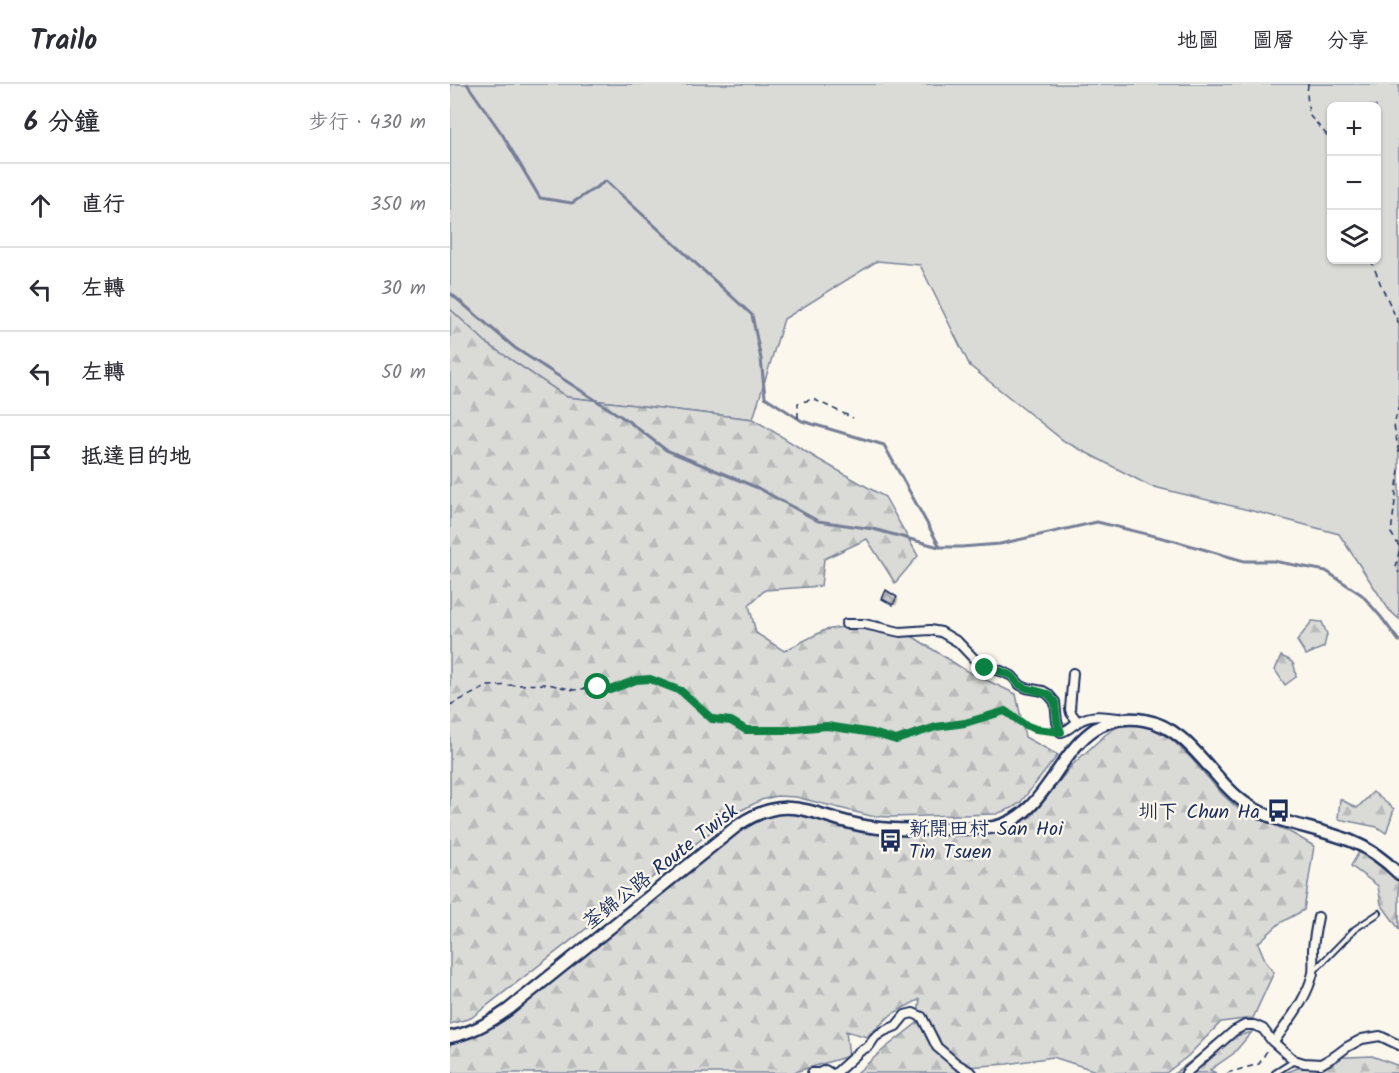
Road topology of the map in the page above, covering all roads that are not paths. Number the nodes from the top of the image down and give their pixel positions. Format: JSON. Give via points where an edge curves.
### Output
{"nodes":[{"id":1,"x":846,"y":624,"type":"dead end"},
{"id":2,"x":1073,"y":673,"type":"dead end"},
{"id":3,"x":1128,"y":719,"type":"junction"},
{"id":4,"x":1078,"y":722,"type":"junction"},
{"id":5,"x":1399,"y":874,"type":"edge"},
{"id":6,"x":1379,"y":913,"type":"dead end"},
{"id":7,"x":1318,"y":917,"type":"dead end"},
{"id":8,"x":1313,"y":971,"type":"junction"},
{"id":9,"x":450,"y":1036,"type":"edge"},
{"id":10,"x":1273,"y":1041,"type":"junction"},
{"id":11,"x":1399,"y":1045,"type":"edge"},
{"id":12,"x":1294,"y":1060,"type":"junction"},
{"id":13,"x":812,"y":1073,"type":"edge"},
{"id":14,"x":830,"y":1073,"type":"edge"},
{"id":15,"x":836,"y":1073,"type":"edge"},
{"id":16,"x":972,"y":1073,"type":"edge"},
{"id":17,"x":1186,"y":1073,"type":"edge"},
{"id":18,"x":1275,"y":1073,"type":"edge"}],
"edges":[{"from":1,"to":4,"type":"street","via":[[900,632],[941,632],[958,642],[985,668],[1048,694],[1055,702],[1061,732]]},
{"from":2,"to":4,"type":"street","via":[[1070,709]]},
{"from":3,"to":4,"type":"street","via":[[1093,716]]},
{"from":3,"to":5,"type":"main road","name":"荃錦公路 Route Twisk","via":[[1151,721],[1173,731],[1249,805],[1275,819],[1361,846]]},
{"from":3,"to":9,"type":"main road","name":"荃錦公路 Route Twisk","via":[[1103,725],[1088,734],[1027,809],[1002,825],[880,828],[790,808],[767,810],[751,817],[509,1009],[467,1033]]},
{"from":6,"to":8,"type":"lane","via":[[1355,929]]},
{"from":7,"to":8,"type":"street"},
{"from":8,"to":10,"type":"street","via":[[1303,1000]]},
{"from":10,"to":12,"type":"street"},
{"from":10,"to":17,"type":"street","via":[[1263,1029],[1245,1025],[1234,1030]]},
{"from":11,"to":12,"type":"street","via":[[1380,1036],[1362,1039],[1321,1064]]},
{"from":12,"to":18,"type":"lane"},
{"from":13,"to":14,"type":"street"},
{"from":15,"to":16,"type":"street","via":[[884,1030],[913,1013],[922,1017],[937,1047]]}]}
